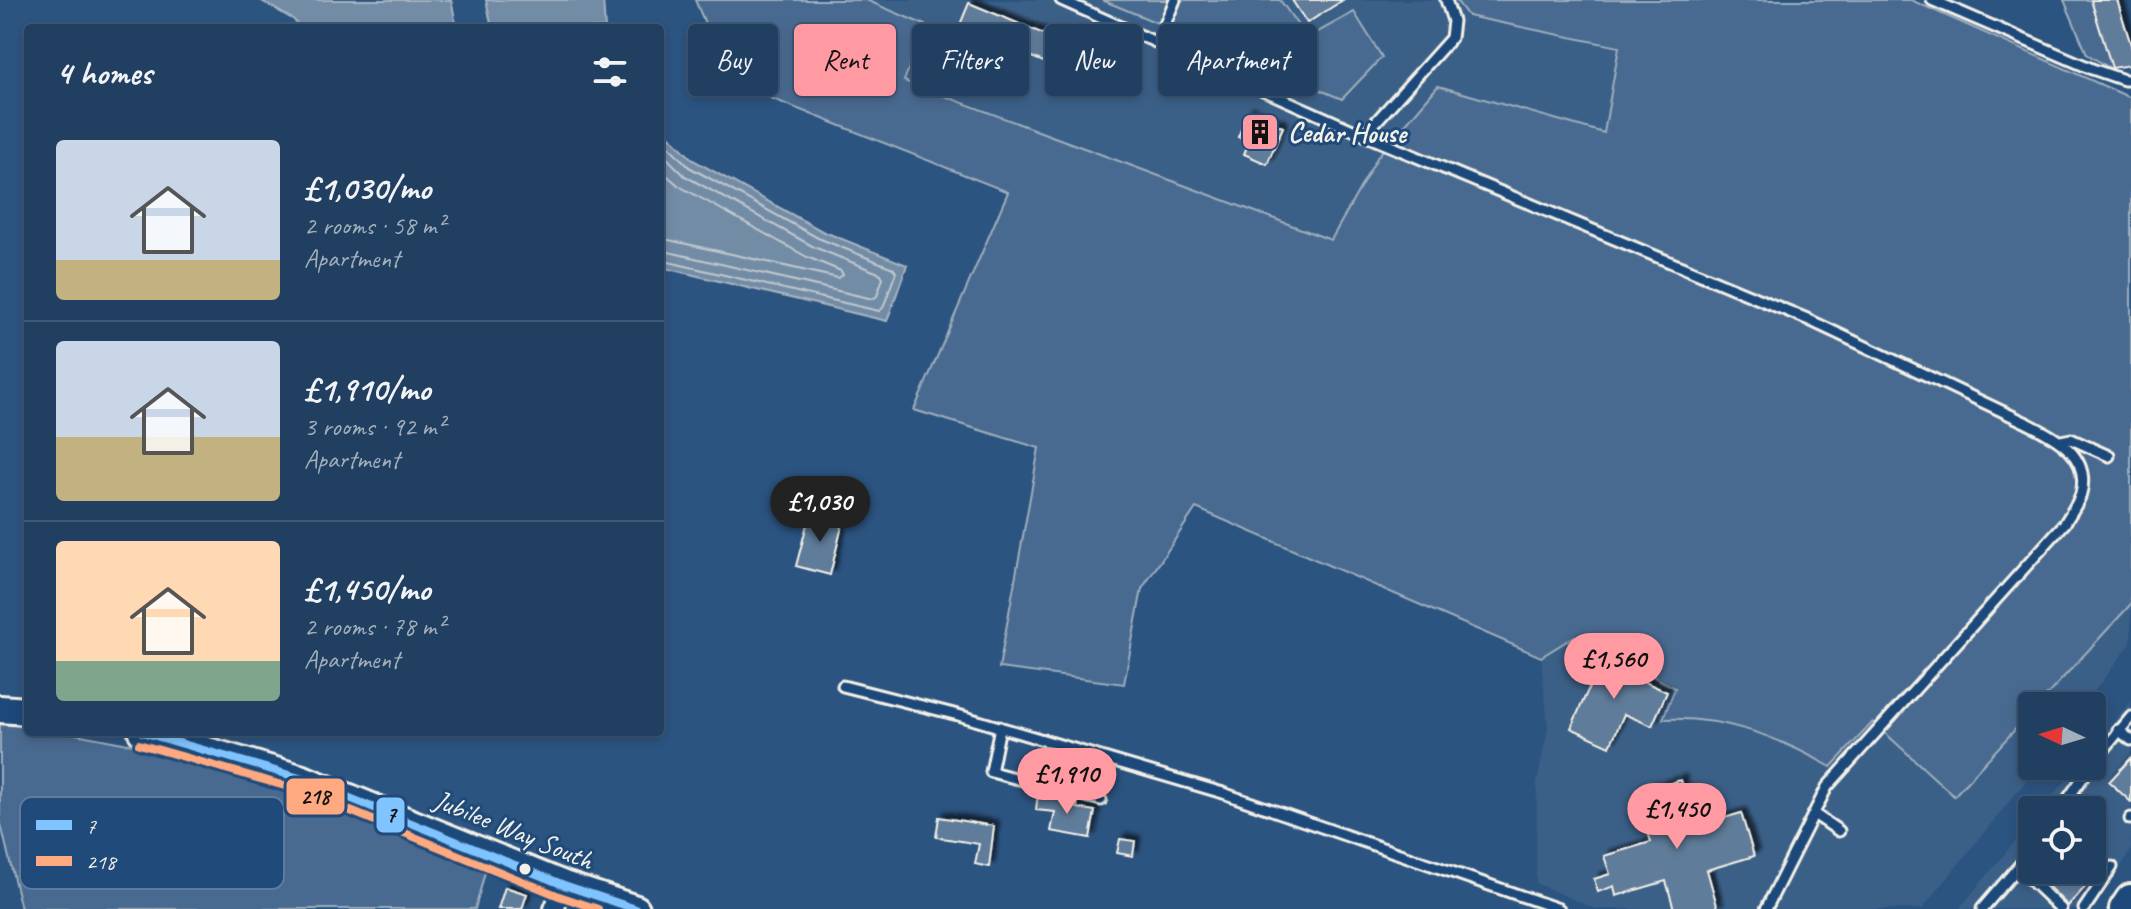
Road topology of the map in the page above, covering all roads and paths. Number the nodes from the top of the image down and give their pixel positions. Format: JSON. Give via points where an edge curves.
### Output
{"nodes":[{"id":1,"x":1061,"y":0,"type":"edge"},
{"id":2,"x":1175,"y":0,"type":"edge"},
{"id":3,"x":1446,"y":0,"type":"edge"},
{"id":4,"x":1932,"y":0,"type":"edge"},
{"id":5,"x":1165,"y":24,"type":"edge"},
{"id":6,"x":1158,"y":41,"type":"edge"},
{"id":7,"x":2131,"y":80,"type":"edge"},
{"id":8,"x":1279,"y":96,"type":"edge"},
{"id":9,"x":1364,"y":135,"type":"junction"},
{"id":10,"x":2061,"y":441,"type":"junction"},
{"id":11,"x":2109,"y":456,"type":"dead end"},
{"id":12,"x":843,"y":686,"type":"dead end"},
{"id":13,"x":0,"y":709,"type":"edge"},
{"id":14,"x":24,"y":711,"type":"edge"},
{"id":15,"x":2130,"y":721,"type":"edge"},
{"id":16,"x":1000,"y":727,"type":"junction"},
{"id":17,"x":2118,"y":730,"type":"junction"},
{"id":18,"x":156,"y":736,"type":"edge"},
{"id":19,"x":2131,"y":740,"type":"edge"},
{"id":20,"x":2106,"y":746,"type":"edge"},
{"id":21,"x":1101,"y":800,"type":"dead end"},
{"id":22,"x":1814,"y":814,"type":"junction"},
{"id":23,"x":1839,"y":831,"type":"dead end"},
{"id":24,"x":2112,"y":867,"type":"dead end"},
{"id":25,"x":2018,"y":868,"type":"edge"},
{"id":26,"x":2035,"y":884,"type":"edge"},
{"id":27,"x":559,"y":897,"type":"edge"},
{"id":28,"x":2131,"y":900,"type":"edge"},
{"id":29,"x":636,"y":909,"type":"edge"},
{"id":30,"x":1559,"y":909,"type":"edge"},
{"id":31,"x":1766,"y":909,"type":"edge"},
{"id":32,"x":1982,"y":909,"type":"edge"},
{"id":33,"x":2061,"y":909,"type":"edge"},
{"id":34,"x":2084,"y":909,"type":"edge"},
{"id":35,"x":2125,"y":909,"type":"edge"}],
"edges":[{"from":1,"to":6,"type":"lane"},
{"from":2,"to":5,"type":"lane"},
{"from":3,"to":9,"type":"lane","via":[[1453,21],[1451,38]]},
{"from":4,"to":7,"type":"lane","via":[[2092,69]]},
{"from":8,"to":9,"type":"lane"},
{"from":9,"to":10,"type":"lane","via":[[1807,319]]},
{"from":10,"to":11,"type":"lane","via":[[2071,439]]},
{"from":10,"to":22,"type":"lane","via":[[2083,475],[2081,496],[2065,523],[1827,787]]},
{"from":12,"to":16,"type":"lane"},
{"from":13,"to":14,"type":"street"},
{"from":15,"to":17,"type":"lane"},
{"from":16,"to":21,"type":"lane","via":[[991,772]]},
{"from":16,"to":30,"type":"lane","via":[[1223,793]]},
{"from":17,"to":19,"type":"lane"},
{"from":17,"to":20,"type":"lane"},
{"from":18,"to":27,"type":"street","name":"Jubilee Way South","via":[[303,779]]},
{"from":22,"to":23,"type":"lane"},
{"from":22,"to":31,"type":"lane"},
{"from":24,"to":34,"type":"lane"},
{"from":25,"to":32,"type":"lane"},
{"from":26,"to":33,"type":"lane"},
{"from":27,"to":29,"type":"street","name":"Jubilee Way South"},
{"from":28,"to":35,"type":"main road"}]}
